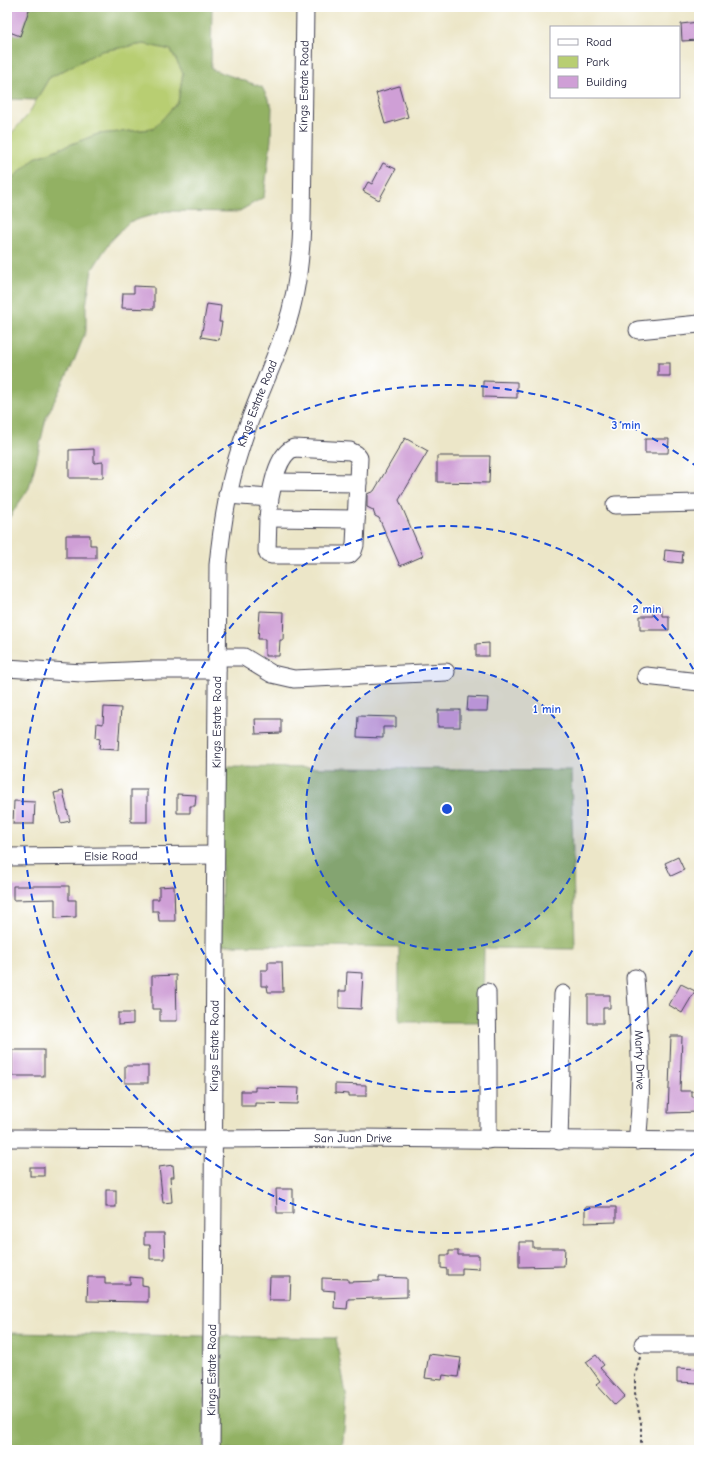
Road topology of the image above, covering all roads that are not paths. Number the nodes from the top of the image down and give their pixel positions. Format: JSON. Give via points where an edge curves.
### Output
{"nodes":[{"id":1,"x":305,"y":7,"type":"edge"},
{"id":2,"x":699,"y":324,"type":"edge"},
{"id":3,"x":638,"y":330,"type":"dead end"},
{"id":4,"x":274,"y":482,"type":"junction"},
{"id":5,"x":358,"y":483,"type":"junction"},
{"id":6,"x":227,"y":495,"type":"junction"},
{"id":7,"x":270,"y":498,"type":"junction"},
{"id":8,"x":699,"y":503,"type":"edge"},
{"id":9,"x":615,"y":505,"type":"dead end"},
{"id":10,"x":268,"y":518,"type":"junction"},
{"id":11,"x":356,"y":519,"type":"junction"},
{"id":12,"x":217,"y":664,"type":"junction"},
{"id":13,"x":7,"y":668,"type":"edge"},
{"id":14,"x":446,"y":672,"type":"dead end"},
{"id":15,"x":646,"y":676,"type":"dead end"},
{"id":16,"x":699,"y":682,"type":"edge"},
{"id":17,"x":215,"y":855,"type":"junction"},
{"id":18,"x":7,"y":857,"type":"edge"},
{"id":19,"x":635,"y":978,"type":"dead end"},
{"id":20,"x":486,"y":992,"type":"dead end"},
{"id":21,"x":563,"y":994,"type":"dead end"},
{"id":22,"x":7,"y":1138,"type":"edge"},
{"id":23,"x":213,"y":1140,"type":"junction"},
{"id":24,"x":488,"y":1140,"type":"junction"},
{"id":25,"x":559,"y":1141,"type":"junction"},
{"id":26,"x":637,"y":1141,"type":"junction"},
{"id":27,"x":699,"y":1141,"type":"edge"},
{"id":28,"x":644,"y":1344,"type":"road end"},
{"id":29,"x":699,"y":1344,"type":"edge"},
{"id":30,"x":211,"y":1450,"type":"edge"}],
"edges":[{"from":1,"to":6,"type":"street","name":"Kings Estate Road","via":[[302,222],[298,276],[285,329],[241,444]]},
{"from":2,"to":3,"type":"street"},
{"from":4,"to":5,"type":"street"},
{"from":4,"to":5,"type":"street","via":[[284,454],[294,448],[350,451],[356,454],[359,458]]},
{"from":4,"to":7,"type":"street"},
{"from":5,"to":11,"type":"street"},
{"from":6,"to":7,"type":"street"},
{"from":6,"to":12,"type":"street","name":"Kings Estate Road","via":[[218,565]]},
{"from":7,"to":10,"type":"street"},
{"from":8,"to":9,"type":"street"},
{"from":10,"to":11,"type":"street"},
{"from":10,"to":11,"type":"street","via":[[267,551],[272,555],[349,555],[355,545]]},
{"from":12,"to":13,"type":"street","via":[[82,673]]},
{"from":12,"to":14,"type":"street","via":[[244,657],[272,674],[294,679]]},
{"from":12,"to":17,"type":"street","name":"Kings Estate Road"},
{"from":15,"to":16,"type":"street"},
{"from":17,"to":18,"type":"street","name":"Elsie Road"},
{"from":17,"to":23,"type":"street","name":"Kings Estate Road"},
{"from":19,"to":26,"type":"street","name":"Marty Drive","via":[[640,1090]]},
{"from":20,"to":24,"type":"street"},
{"from":21,"to":25,"type":"street"},
{"from":22,"to":23,"type":"street","name":"San Juan Drive"},
{"from":23,"to":24,"type":"street","name":"San Juan Drive"},
{"from":23,"to":30,"type":"street","name":"Kings Estate Road"},
{"from":24,"to":25,"type":"street","name":"San Juan Drive"},
{"from":25,"to":26,"type":"street","name":"San Juan Drive"},
{"from":26,"to":27,"type":"street","name":"San Juan Drive"},
{"from":28,"to":29,"type":"street"}]}
